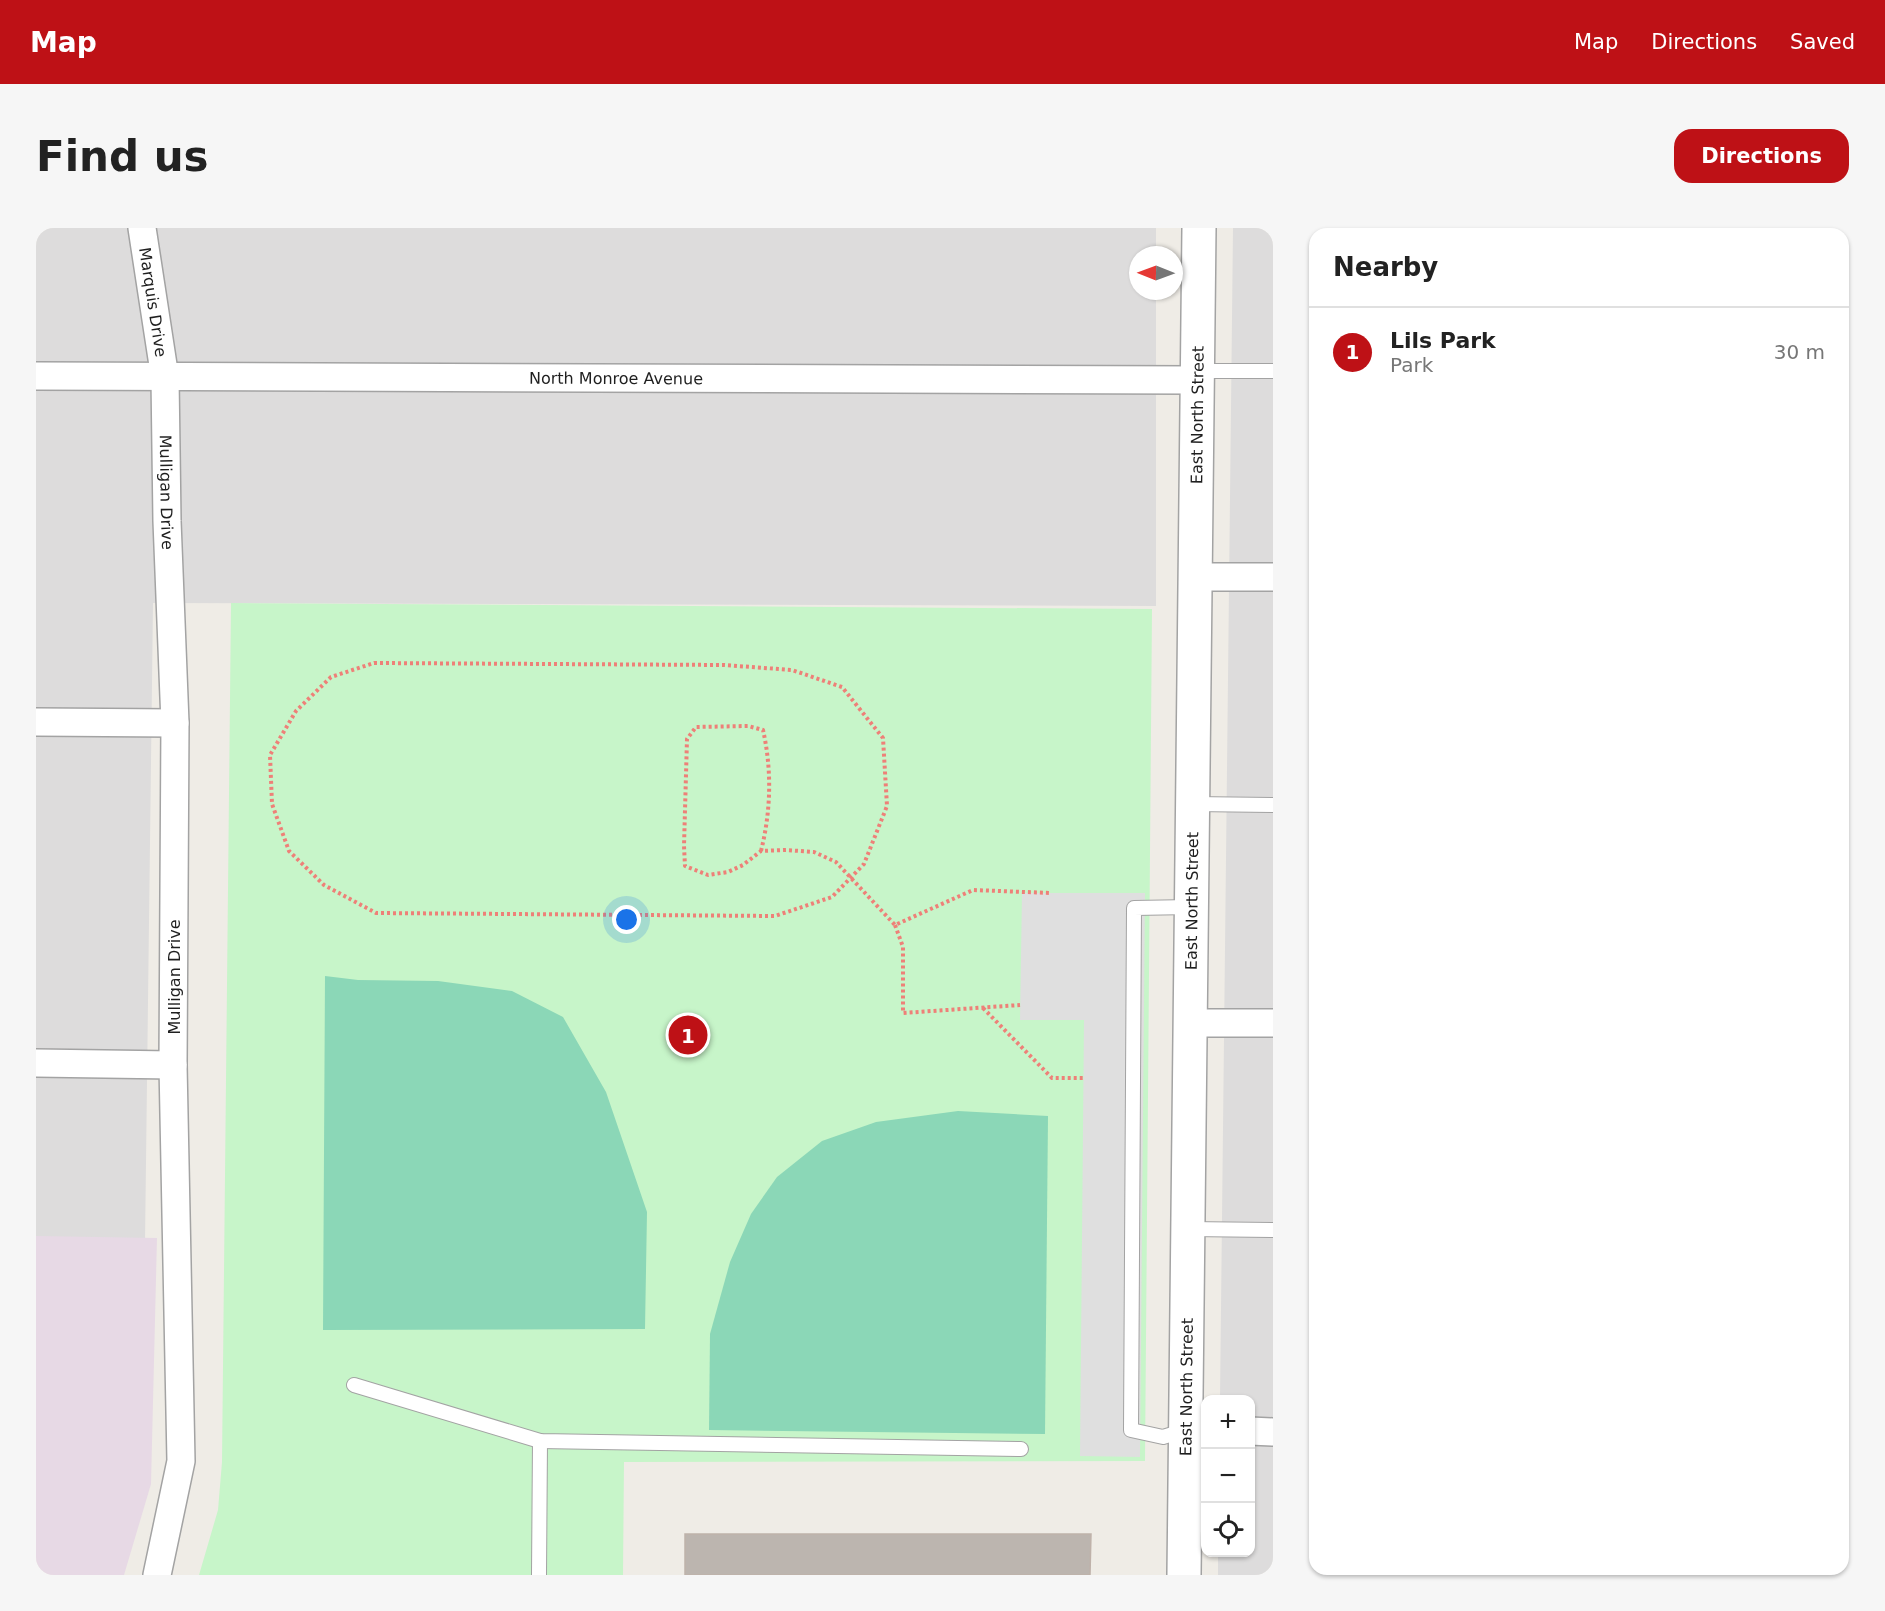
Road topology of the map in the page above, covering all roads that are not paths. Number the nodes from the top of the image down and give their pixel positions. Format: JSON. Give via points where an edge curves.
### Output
{"nodes":[{"id":1,"x":142,"y":228,"type":"edge"},
{"id":2,"x":1199,"y":228,"type":"edge"},
{"id":3,"x":1273,"y":370,"type":"edge"},
{"id":4,"x":1197,"y":375,"type":"junction"},
{"id":5,"x":36,"y":376,"type":"edge"},
{"id":6,"x":165,"y":378,"type":"junction"},
{"id":7,"x":1195,"y":577,"type":"junction"},
{"id":8,"x":1273,"y":577,"type":"edge"},
{"id":9,"x":36,"y":722,"type":"edge"},
{"id":10,"x":175,"y":723,"type":"junction"},
{"id":11,"x":1193,"y":804,"type":"junction"},
{"id":12,"x":1273,"y":805,"type":"edge"},
{"id":13,"x":1191,"y":906,"type":"junction"},
{"id":14,"x":1189,"y":1023,"type":"junction"},
{"id":15,"x":1273,"y":1023,"type":"edge"},
{"id":16,"x":36,"y":1063,"type":"edge"},
{"id":17,"x":173,"y":1065,"type":"junction"},
{"id":18,"x":1188,"y":1229,"type":"junction"},
{"id":19,"x":1273,"y":1230,"type":"edge"},
{"id":20,"x":354,"y":1385,"type":"dead end"},
{"id":21,"x":1196,"y":1430,"type":"edge"},
{"id":22,"x":1255,"y":1431,"type":"edge"},
{"id":23,"x":1273,"y":1432,"type":"edge"},
{"id":24,"x":540,"y":1441,"type":"junction"},
{"id":25,"x":1021,"y":1449,"type":"dead end"},
{"id":26,"x":158,"y":1575,"type":"edge"},
{"id":27,"x":539,"y":1575,"type":"edge"},
{"id":28,"x":1184,"y":1575,"type":"edge"}],
"edges":[{"from":1,"to":6,"type":"street","name":"Marquis Drive"},
{"from":2,"to":4,"type":"street","name":"East North Street"},
{"from":3,"to":4,"type":"lane"},
{"from":4,"to":6,"type":"street","name":"North Monroe Avenue"},
{"from":4,"to":7,"type":"street","name":"East North Street"},
{"from":5,"to":6,"type":"street","name":"North Monroe Avenue"},
{"from":6,"to":10,"type":"street","name":"Mulligan Drive"},
{"from":7,"to":8,"type":"street"},
{"from":7,"to":11,"type":"street","name":"East North Street"},
{"from":9,"to":10,"type":"street"},
{"from":10,"to":17,"type":"street","name":"Mulligan Drive"},
{"from":11,"to":12,"type":"lane"},
{"from":11,"to":13,"type":"street","name":"East North Street"},
{"from":13,"to":14,"type":"street","name":"East North Street"},
{"from":13,"to":21,"type":"lane","via":[[1134,908],[1131,1430],[1163,1437]]},
{"from":14,"to":15,"type":"street"},
{"from":14,"to":18,"type":"street","name":"East North Street"},
{"from":16,"to":17,"type":"street"},
{"from":17,"to":26,"type":"street","name":"Mulligan Drive","via":[[181,1461]]},
{"from":18,"to":19,"type":"lane"},
{"from":18,"to":21,"type":"street","name":"East North Street"},
{"from":20,"to":24,"type":"lane"},
{"from":21,"to":28,"type":"street","name":"East North Street"},
{"from":22,"to":23,"type":"street"},
{"from":24,"to":25,"type":"lane"},
{"from":24,"to":27,"type":"lane"}]}
